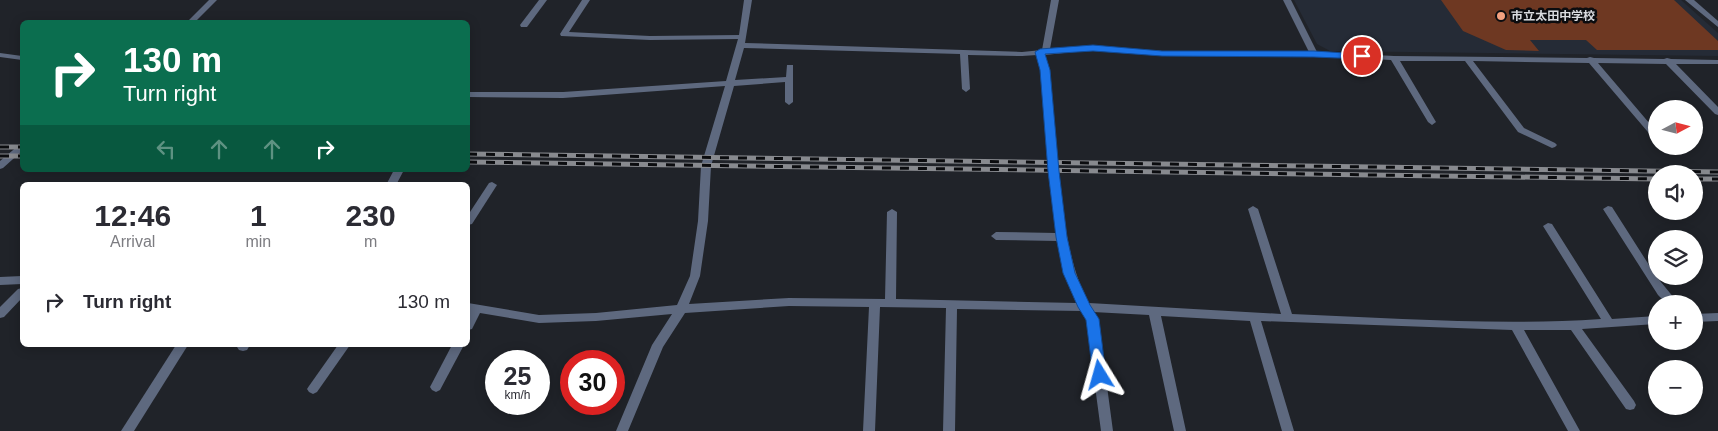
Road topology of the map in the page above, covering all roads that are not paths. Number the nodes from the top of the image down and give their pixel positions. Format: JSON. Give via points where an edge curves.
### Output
{"nodes":[{"id":1,"x":213,"y":0,"type":"edge"},
{"id":2,"x":543,"y":0,"type":"edge"},
{"id":3,"x":586,"y":0,"type":"edge"},
{"id":4,"x":748,"y":0,"type":"edge"},
{"id":5,"x":1055,"y":0,"type":"edge"},
{"id":6,"x":1287,"y":0,"type":"edge"},
{"id":7,"x":1689,"y":0,"type":"edge"},
{"id":8,"x":193,"y":20,"type":"edge"},
{"id":9,"x":524,"y":25,"type":"dead end"},
{"id":10,"x":1718,"y":25,"type":"edge"},
{"id":11,"x":742,"y":41,"type":"junction"},
{"id":12,"x":964,"y":51,"type":"junction"},
{"id":13,"x":1043,"y":52,"type":"junction"},
{"id":14,"x":1314,"y":54,"type":"junction"},
{"id":15,"x":0,"y":55,"type":"edge"},
{"id":16,"x":20,"y":58,"type":"edge"},
{"id":17,"x":1394,"y":58,"type":"junction"},
{"id":18,"x":1468,"y":59,"type":"junction"},
{"id":19,"x":1590,"y":59,"type":"junction"},
{"id":20,"x":1667,"y":60,"type":"junction"},
{"id":21,"x":1718,"y":62,"type":"edge"},
{"id":22,"x":790,"y":67,"type":"dead end"},
{"id":23,"x":790,"y":79,"type":"junction"},
{"id":24,"x":730,"y":83,"type":"junction"},
{"id":25,"x":966,"y":88,"type":"dead end"},
{"id":26,"x":470,"y":94,"type":"edge"},
{"id":27,"x":789,"y":102,"type":"dead end"},
{"id":28,"x":1718,"y":112,"type":"edge"},
{"id":29,"x":1432,"y":122,"type":"dead end"},
{"id":30,"x":1648,"y":127,"type":"edge"},
{"id":31,"x":1552,"y":145,"type":"dead end"},
{"id":32,"x":20,"y":149,"type":"edge"},
{"id":33,"x":0,"y":166,"type":"edge"},
{"id":34,"x":492,"y":185,"type":"dead end"},
{"id":35,"x":1252,"y":209,"type":"dead end"},
{"id":36,"x":1608,"y":209,"type":"dead end"},
{"id":37,"x":892,"y":212,"type":"dead end"},
{"id":38,"x":470,"y":219,"type":"edge"},
{"id":39,"x":1548,"y":226,"type":"dead end"},
{"id":40,"x":996,"y":236,"type":"dead end"},
{"id":41,"x":1062,"y":237,"type":"junction"},
{"id":42,"x":20,"y":277,"type":"edge"},
{"id":43,"x":0,"y":281,"type":"edge"},
{"id":44,"x":20,"y":294,"type":"edge"},
{"id":45,"x":1665,"y":295,"type":"edge"},
{"id":46,"x":874,"y":303,"type":"junction"},
{"id":47,"x":890,"y":304,"type":"junction"},
{"id":48,"x":952,"y":304,"type":"junction"},
{"id":49,"x":1084,"y":307,"type":"junction"},
{"id":50,"x":472,"y":308,"type":"edge"},
{"id":51,"x":681,"y":310,"type":"junction"},
{"id":52,"x":1154,"y":311,"type":"junction"},
{"id":53,"x":0,"y":314,"type":"edge"},
{"id":54,"x":1254,"y":317,"type":"junction"},
{"id":55,"x":1718,"y":317,"type":"edge"},
{"id":56,"x":1288,"y":318,"type":"junction"},
{"id":57,"x":1703,"y":318,"type":"edge"},
{"id":58,"x":1648,"y":321,"type":"edge"},
{"id":59,"x":1610,"y":323,"type":"junction"},
{"id":60,"x":1516,"y":326,"type":"junction"},
{"id":61,"x":1574,"y":326,"type":"junction"},
{"id":62,"x":181,"y":347,"type":"edge"},
{"id":63,"x":343,"y":347,"type":"edge"},
{"id":64,"x":457,"y":347,"type":"edge"},
{"id":65,"x":436,"y":387,"type":"dead end"},
{"id":66,"x":314,"y":388,"type":"dead end"},
{"id":67,"x":1630,"y":405,"type":"dead end"},
{"id":68,"x":128,"y":431,"type":"edge"},
{"id":69,"x":622,"y":431,"type":"edge"},
{"id":70,"x":869,"y":431,"type":"edge"},
{"id":71,"x":948,"y":431,"type":"edge"},
{"id":72,"x":1107,"y":431,"type":"edge"},
{"id":73,"x":1180,"y":431,"type":"edge"},
{"id":74,"x":1288,"y":431,"type":"edge"},
{"id":75,"x":1574,"y":431,"type":"edge"}],
"edges":[{"from":1,"to":8,"type":"street"},
{"from":2,"to":9,"type":"street"},
{"from":3,"to":11,"type":"street","via":[[564,34]]},
{"from":4,"to":11,"type":"street"},
{"from":5,"to":13,"type":"street"},
{"from":6,"to":14,"type":"street"},
{"from":7,"to":10,"type":"street"},
{"from":11,"to":12,"type":"street"},
{"from":11,"to":24,"type":"street"},
{"from":12,"to":13,"type":"street"},
{"from":12,"to":25,"type":"street"},
{"from":13,"to":14,"type":"street","via":[[1093,48],[1162,53]]},
{"from":13,"to":41,"type":"street"},
{"from":14,"to":17,"type":"street"},
{"from":15,"to":16,"type":"street"},
{"from":17,"to":18,"type":"street"},
{"from":17,"to":29,"type":"street"},
{"from":18,"to":19,"type":"street"},
{"from":18,"to":31,"type":"street","via":[[1521,130]]},
{"from":19,"to":20,"type":"street"},
{"from":19,"to":30,"type":"street"},
{"from":20,"to":21,"type":"street"},
{"from":20,"to":28,"type":"street"},
{"from":22,"to":23,"type":"street"},
{"from":23,"to":24,"type":"street"},
{"from":23,"to":27,"type":"street"},
{"from":24,"to":26,"type":"street","via":[[563,95]]},
{"from":24,"to":51,"type":"street","via":[[706,166],[703,222],[695,276]]},
{"from":32,"to":33,"type":"street"},
{"from":34,"to":38,"type":"street"},
{"from":35,"to":56,"type":"street"},
{"from":36,"to":45,"type":"street"},
{"from":37,"to":47,"type":"street"},
{"from":39,"to":59,"type":"street"},
{"from":40,"to":41,"type":"street"},
{"from":41,"to":49,"type":"street","via":[[1069,273]]},
{"from":42,"to":43,"type":"street"},
{"from":44,"to":53,"type":"street"},
{"from":46,"to":47,"type":"street"},
{"from":46,"to":51,"type":"street","via":[[789,302]]},
{"from":46,"to":70,"type":"street"},
{"from":47,"to":48,"type":"street"},
{"from":48,"to":49,"type":"street"},
{"from":48,"to":71,"type":"street"},
{"from":49,"to":52,"type":"street"},
{"from":49,"to":72,"type":"street","via":[[1092,319]]},
{"from":50,"to":51,"type":"street","via":[[539,319]]},
{"from":51,"to":69,"type":"street","via":[[658,345]]},
{"from":52,"to":54,"type":"street"},
{"from":52,"to":73,"type":"street"},
{"from":54,"to":56,"type":"street"},
{"from":54,"to":74,"type":"street"},
{"from":55,"to":57,"type":"street"},
{"from":56,"to":60,"type":"street"},
{"from":58,"to":59,"type":"street"},
{"from":59,"to":61,"type":"street"},
{"from":60,"to":61,"type":"street"},
{"from":60,"to":75,"type":"street"},
{"from":61,"to":67,"type":"street"},
{"from":62,"to":68,"type":"street"},
{"from":63,"to":66,"type":"street"},
{"from":64,"to":65,"type":"street"}]}
